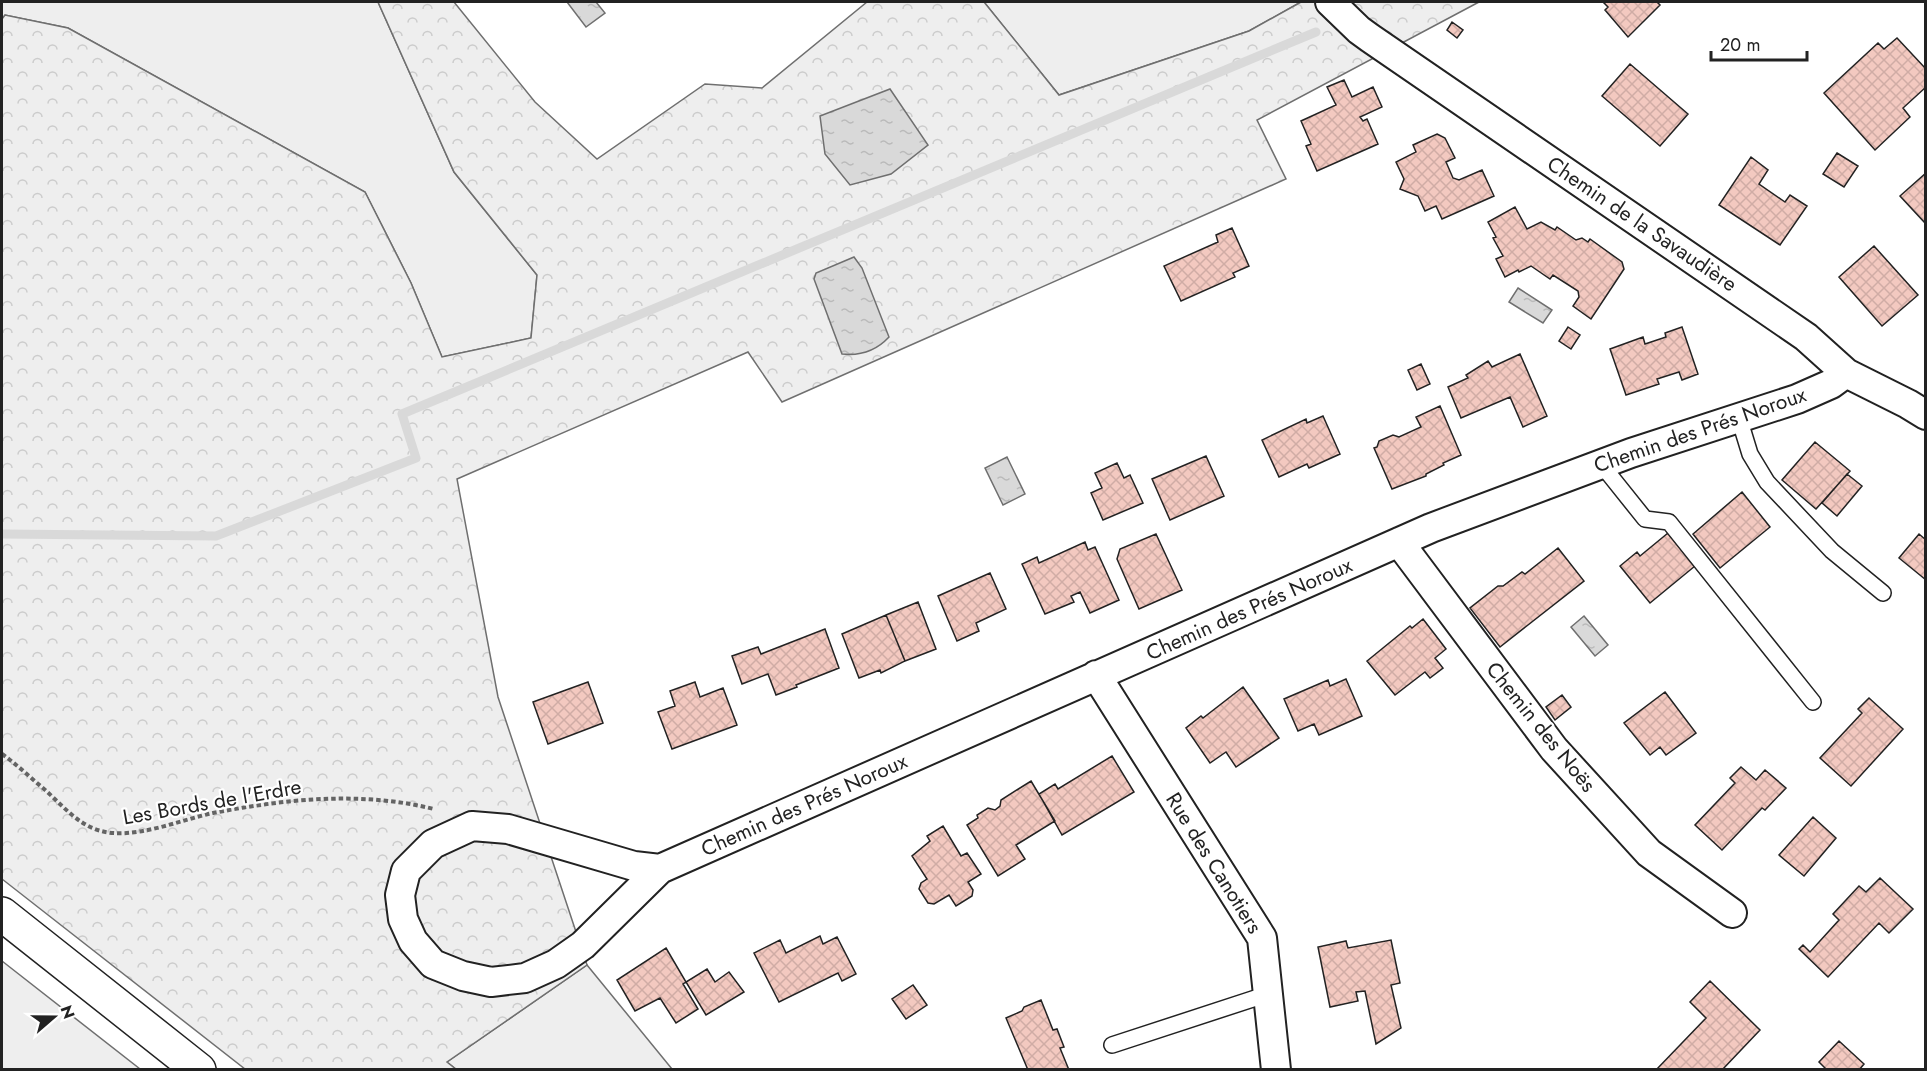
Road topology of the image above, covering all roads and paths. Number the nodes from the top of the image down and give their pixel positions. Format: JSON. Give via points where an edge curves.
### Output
{"nodes":[{"id":1,"x":1330,"y":2,"type":"edge"},
{"id":2,"x":1846,"y":373,"type":"junction"},
{"id":3,"x":1920,"y":403,"type":"edge"},
{"id":4,"x":1739,"y":418,"type":"junction"},
{"id":5,"x":1601,"y":464,"type":"junction"},
{"id":6,"x":1399,"y":542,"type":"junction"},
{"id":7,"x":1883,"y":593,"type":"dead end"},
{"id":8,"x":1096,"y":675,"type":"junction"},
{"id":9,"x":1813,"y":702,"type":"dead end"},
{"id":10,"x":2,"y":754,"type":"edge"},
{"id":11,"x":436,"y":809,"type":"dead end"},
{"id":12,"x":660,"y":869,"type":"junction"},
{"id":13,"x":2,"y":914,"type":"edge"},
{"id":14,"x":1732,"y":914,"type":"dead end"},
{"id":15,"x":2,"y":928,"type":"edge"},
{"id":16,"x":2,"y":938,"type":"edge"},
{"id":17,"x":1268,"y":994,"type":"junction"},
{"id":18,"x":1112,"y":1045,"type":"dead end"},
{"id":19,"x":169,"y":1070,"type":"edge"},
{"id":20,"x":182,"y":1070,"type":"edge"},
{"id":21,"x":199,"y":1070,"type":"edge"},
{"id":22,"x":1276,"y":1070,"type":"edge"}],
"edges":[{"from":1,"to":2,"type":"street","name":"Chemin de la Savaudière","via":[[1359,30],[1806,336]]},
{"from":2,"to":3,"type":"street","name":"Chemin de la Savaudière"},
{"from":2,"to":4,"type":"street","name":"Chemin des Prés Noroux","via":[[1832,384],[1797,399]]},
{"from":4,"to":5,"type":"street","name":"Chemin des Prés Noroux"},
{"from":4,"to":7,"type":"lane","via":[[1750,454],[1767,482],[1832,551]]},
{"from":5,"to":6,"type":"street","name":"Chemin des Prés Noroux"},
{"from":5,"to":9,"type":"lane","via":[[1645,519],[1669,522]]},
{"from":6,"to":8,"type":"street","name":"Chemin des Prés Noroux"},
{"from":6,"to":14,"type":"street","name":"Chemin des Noës","via":[[1554,749],[1649,853]]},
{"from":8,"to":12,"type":"street","name":"Chemin des Prés Noroux"},
{"from":8,"to":17,"type":"street","name":"Rue des Canotiers","via":[[1262,938]]},
{"from":10,"to":11,"type":"path","name":"Les Bords de l'Erdre","via":[[84,825],[117,834],[281,802],[380,799]]},
{"from":12,"to":12,"type":"street","name":"Chemin des Prés Noroux","via":[[634,866],[508,829],[472,826],[433,844],[406,871],[400,895],[403,919],[413,941],[433,964],[490,982],[525,978],[556,964],[583,945]]},
{"from":13,"to":21,"type":"main road"},
{"from":15,"to":20,"type":"lane"},
{"from":16,"to":19,"type":"main road","via":[[93,1006]]},
{"from":17,"to":18,"type":"lane"},
{"from":17,"to":22,"type":"street","name":"Rue des Canotiers"}]}
